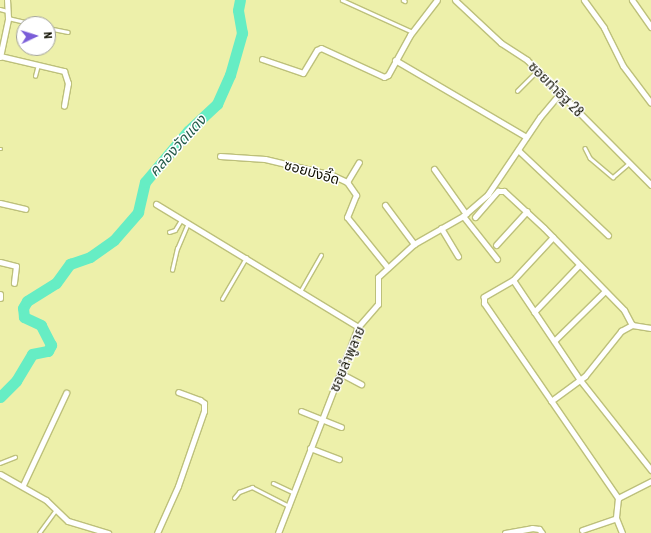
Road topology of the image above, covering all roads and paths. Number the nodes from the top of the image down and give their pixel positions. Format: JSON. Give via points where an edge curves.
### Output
{"nodes":[{"id":1,"x":7,"y":0,"type":"edge"},
{"id":2,"x":342,"y":0,"type":"edge"},
{"id":3,"x":437,"y":0,"type":"edge"},
{"id":4,"x":455,"y":0,"type":"edge"},
{"id":5,"x":584,"y":0,"type":"edge"},
{"id":6,"x":632,"y":0,"type":"edge"},
{"id":7,"x":0,"y":9,"type":"edge"},
{"id":8,"x":8,"y":11,"type":"junction"},
{"id":9,"x":8,"y":18,"type":"junction"},
{"id":10,"x":16,"y":20,"type":"edge"},
{"id":11,"x":651,"y":27,"type":"edge"},
{"id":12,"x":56,"y":30,"type":"edge"},
{"id":13,"x":68,"y":32,"type":"dead end"},
{"id":14,"x":413,"y":32,"type":"junction"},
{"id":15,"x":0,"y":56,"type":"edge"},
{"id":16,"x":262,"y":59,"type":"dead end"},
{"id":17,"x":395,"y":60,"type":"junction"},
{"id":18,"x":38,"y":65,"type":"junction"},
{"id":19,"x":538,"y":70,"type":"junction"},
{"id":20,"x":35,"y":76,"type":"dead end"},
{"id":21,"x":517,"y":91,"type":"dead end"},
{"id":22,"x":560,"y":92,"type":"junction"},
{"id":23,"x":651,"y":103,"type":"edge"},
{"id":24,"x":64,"y":106,"type":"dead end"},
{"id":25,"x":526,"y":137,"type":"junction"},
{"id":26,"x":585,"y":148,"type":"dead end"},
{"id":27,"x":518,"y":150,"type":"junction"},
{"id":28,"x":220,"y":156,"type":"dead end"},
{"id":29,"x":360,"y":162,"type":"dead end"},
{"id":30,"x":629,"y":162,"type":"junction"},
{"id":31,"x":434,"y":169,"type":"dead end"},
{"id":32,"x":347,"y":182,"type":"junction"},
{"id":33,"x":651,"y":185,"type":"edge"},
{"id":34,"x":0,"y":203,"type":"edge"},
{"id":35,"x":156,"y":204,"type":"dead end"},
{"id":36,"x":385,"y":205,"type":"dead end"},
{"id":37,"x":25,"y":210,"type":"dead end"},
{"id":38,"x":526,"y":211,"type":"junction"},
{"id":39,"x":465,"y":215,"type":"junction"},
{"id":40,"x":475,"y":217,"type":"dead end"},
{"id":41,"x":182,"y":219,"type":"junction"},
{"id":42,"x":188,"y":223,"type":"junction"},
{"id":43,"x":441,"y":228,"type":"junction"},
{"id":44,"x":169,"y":232,"type":"dead end"},
{"id":45,"x":608,"y":235,"type":"dead end"},
{"id":46,"x":553,"y":237,"type":"junction"},
{"id":47,"x":414,"y":244,"type":"junction"},
{"id":48,"x":496,"y":245,"type":"dead end"},
{"id":49,"x":321,"y":255,"type":"dead end"},
{"id":50,"x":458,"y":256,"type":"dead end"},
{"id":51,"x":246,"y":258,"type":"junction"},
{"id":52,"x":497,"y":259,"type":"dead end"},
{"id":53,"x":0,"y":262,"type":"edge"},
{"id":54,"x":579,"y":265,"type":"junction"},
{"id":55,"x":388,"y":268,"type":"junction"},
{"id":56,"x":172,"y":270,"type":"dead end"},
{"id":57,"x":513,"y":280,"type":"junction"},
{"id":58,"x":14,"y":283,"type":"dead end"},
{"id":59,"x":301,"y":290,"type":"junction"},
{"id":60,"x":605,"y":291,"type":"junction"},
{"id":61,"x":0,"y":294,"type":"edge"},
{"id":62,"x":0,"y":298,"type":"edge"},
{"id":63,"x":222,"y":299,"type":"dead end"},
{"id":64,"x":534,"y":312,"type":"junction"},
{"id":65,"x":632,"y":325,"type":"junction"},
{"id":66,"x":358,"y":327,"type":"junction"},
{"id":67,"x":651,"y":328,"type":"edge"},
{"id":68,"x":554,"y":341,"type":"junction"},
{"id":69,"x":340,"y":373,"type":"junction"},
{"id":70,"x":580,"y":380,"type":"junction"},
{"id":71,"x":361,"y":384,"type":"dead end"},
{"id":72,"x":178,"y":392,"type":"dead end"},
{"id":73,"x":66,"y":393,"type":"dead end"},
{"id":74,"x":551,"y":402,"type":"junction"},
{"id":75,"x":301,"y":411,"type":"dead end"},
{"id":76,"x":322,"y":420,"type":"junction"},
{"id":77,"x":341,"y":427,"type":"dead end"},
{"id":78,"x":310,"y":448,"type":"junction"},
{"id":79,"x":15,"y":457,"type":"dead end"},
{"id":80,"x":339,"y":459,"type":"dead end"},
{"id":81,"x":0,"y":463,"type":"edge"},
{"id":82,"x":651,"y":470,"type":"edge"},
{"id":83,"x":0,"y":474,"type":"edge"},
{"id":84,"x":651,"y":481,"type":"edge"},
{"id":85,"x":273,"y":483,"type":"dead end"},
{"id":86,"x":23,"y":485,"type":"junction"},
{"id":87,"x":294,"y":493,"type":"junction"},
{"id":88,"x":234,"y":498,"type":"dead end"},
{"id":89,"x":618,"y":498,"type":"junction"},
{"id":90,"x":289,"y":506,"type":"junction"},
{"id":91,"x":56,"y":509,"type":"junction"},
{"id":92,"x":616,"y":518,"type":"junction"},
{"id":93,"x":582,"y":530,"type":"dead end"},
{"id":94,"x":39,"y":533,"type":"edge"},
{"id":95,"x":108,"y":533,"type":"edge"},
{"id":96,"x":157,"y":533,"type":"edge"},
{"id":97,"x":278,"y":533,"type":"edge"},
{"id":98,"x":505,"y":533,"type":"edge"},
{"id":99,"x":542,"y":533,"type":"edge"},
{"id":100,"x":622,"y":533,"type":"edge"}],
"edges":[{"from":1,"to":8,"type":"street"},
{"from":2,"to":14,"type":"lane"},
{"from":3,"to":14,"type":"street"},
{"from":4,"to":19,"type":"street","name":"ซอยท่าอิฐ 28","via":[[498,41]]},
{"from":5,"to":23,"type":"street","via":[[604,28],[623,66]]},
{"from":6,"to":11,"type":"street"},
{"from":7,"to":8,"type":"lane"},
{"from":8,"to":9,"type":"street"},
{"from":9,"to":10,"type":"lane"},
{"from":9,"to":15,"type":"street"},
{"from":12,"to":13,"type":"lane"},
{"from":14,"to":17,"type":"street"},
{"from":15,"to":18,"type":"street"},
{"from":16,"to":17,"type":"street","via":[[303,73],[317,50],[321,48],[384,77],[388,75]]},
{"from":17,"to":25,"type":"street"},
{"from":18,"to":20,"type":"lane"},
{"from":18,"to":24,"type":"street","via":[[67,73]]},
{"from":19,"to":21,"type":"lane"},
{"from":19,"to":22,"type":"street","name":"ซอยท่าอิฐ 28"},
{"from":22,"to":25,"type":"street","name":"ซอยลำพูลาย"},
{"from":22,"to":30,"type":"street","name":"ซอยท่าอิฐ 28"},
{"from":25,"to":27,"type":"street","name":"ซอยลำพูลาย"},
{"from":26,"to":30,"type":"lane","via":[[590,158],[613,177]]},
{"from":27,"to":39,"type":"street","name":"ซอยลำพูลาย","via":[[488,194]]},
{"from":27,"to":45,"type":"street"},
{"from":28,"to":32,"type":"street","name":"ซอยบังอี๊ด","via":[[266,159],[332,175]]},
{"from":29,"to":32,"type":"street"},
{"from":30,"to":33,"type":"street","name":"ซอยท่าอิฐ 28"},
{"from":31,"to":39,"type":"street"},
{"from":32,"to":55,"type":"street","name":"ซอยบังอี๊ด","via":[[356,195],[347,217]]},
{"from":34,"to":37,"type":"street"},
{"from":35,"to":41,"type":"street"},
{"from":36,"to":47,"type":"street"},
{"from":38,"to":40,"type":"street","via":[[502,190]]},
{"from":38,"to":46,"type":"street"},
{"from":38,"to":48,"type":"street"},
{"from":39,"to":43,"type":"street","name":"ซอยลำพูลาย"},
{"from":39,"to":52,"type":"street"},
{"from":41,"to":42,"type":"street"},
{"from":41,"to":44,"type":"lane","via":[[175,230]]},
{"from":42,"to":51,"type":"street"},
{"from":42,"to":56,"type":"lane","via":[[177,249]]},
{"from":43,"to":47,"type":"street","name":"ซอยลำพูลาย"},
{"from":43,"to":50,"type":"street"},
{"from":46,"to":54,"type":"street"},
{"from":46,"to":57,"type":"street"},
{"from":47,"to":55,"type":"street","name":"ซอยลำพูลาย"},
{"from":49,"to":59,"type":"lane"},
{"from":51,"to":59,"type":"street"},
{"from":51,"to":63,"type":"lane"},
{"from":53,"to":58,"type":"street","via":[[16,266]]},
{"from":54,"to":60,"type":"street"},
{"from":54,"to":64,"type":"street"},
{"from":55,"to":66,"type":"street","name":"ซอยลำพูลาย","via":[[378,277],[378,304]]},
{"from":57,"to":64,"type":"street"},
{"from":57,"to":74,"type":"street","via":[[484,297],[484,303]]},
{"from":59,"to":66,"type":"street"},
{"from":60,"to":65,"type":"street","via":[[624,310]]},
{"from":60,"to":68,"type":"street"},
{"from":61,"to":62,"type":"street"},
{"from":64,"to":68,"type":"street"},
{"from":65,"to":67,"type":"street"},
{"from":65,"to":70,"type":"street","via":[[621,331]]},
{"from":66,"to":69,"type":"street","name":"ซอยลำพูลาย"},
{"from":68,"to":70,"type":"street"},
{"from":69,"to":71,"type":"street"},
{"from":69,"to":76,"type":"street","name":"ซอยลำพูลาย"},
{"from":70,"to":74,"type":"street"},
{"from":70,"to":82,"type":"street"},
{"from":72,"to":96,"type":"street","via":[[200,400],[204,403],[204,411],[178,486]]},
{"from":73,"to":86,"type":"street"},
{"from":74,"to":89,"type":"street"},
{"from":75,"to":76,"type":"street"},
{"from":76,"to":77,"type":"street"},
{"from":76,"to":78,"type":"street","name":"ซอยลำพูลาย"},
{"from":78,"to":80,"type":"street"},
{"from":78,"to":87,"type":"street","name":"ซอยลำพูลาย"},
{"from":79,"to":81,"type":"lane"},
{"from":83,"to":86,"type":"street"},
{"from":84,"to":89,"type":"street"},
{"from":85,"to":87,"type":"lane"},
{"from":86,"to":91,"type":"street"},
{"from":87,"to":90,"type":"street","name":"ซอยลำพูลาย"},
{"from":88,"to":90,"type":"lane","via":[[243,489],[252,487]]},
{"from":89,"to":92,"type":"street"},
{"from":90,"to":97,"type":"street","name":"ซอยลำพูลาย"},
{"from":91,"to":94,"type":"lane"},
{"from":91,"to":95,"type":"street","via":[[75,524]]},
{"from":92,"to":93,"type":"street"},
{"from":92,"to":100,"type":"street"},
{"from":98,"to":99,"type":"street","via":[[532,528],[539,529]]}]}
